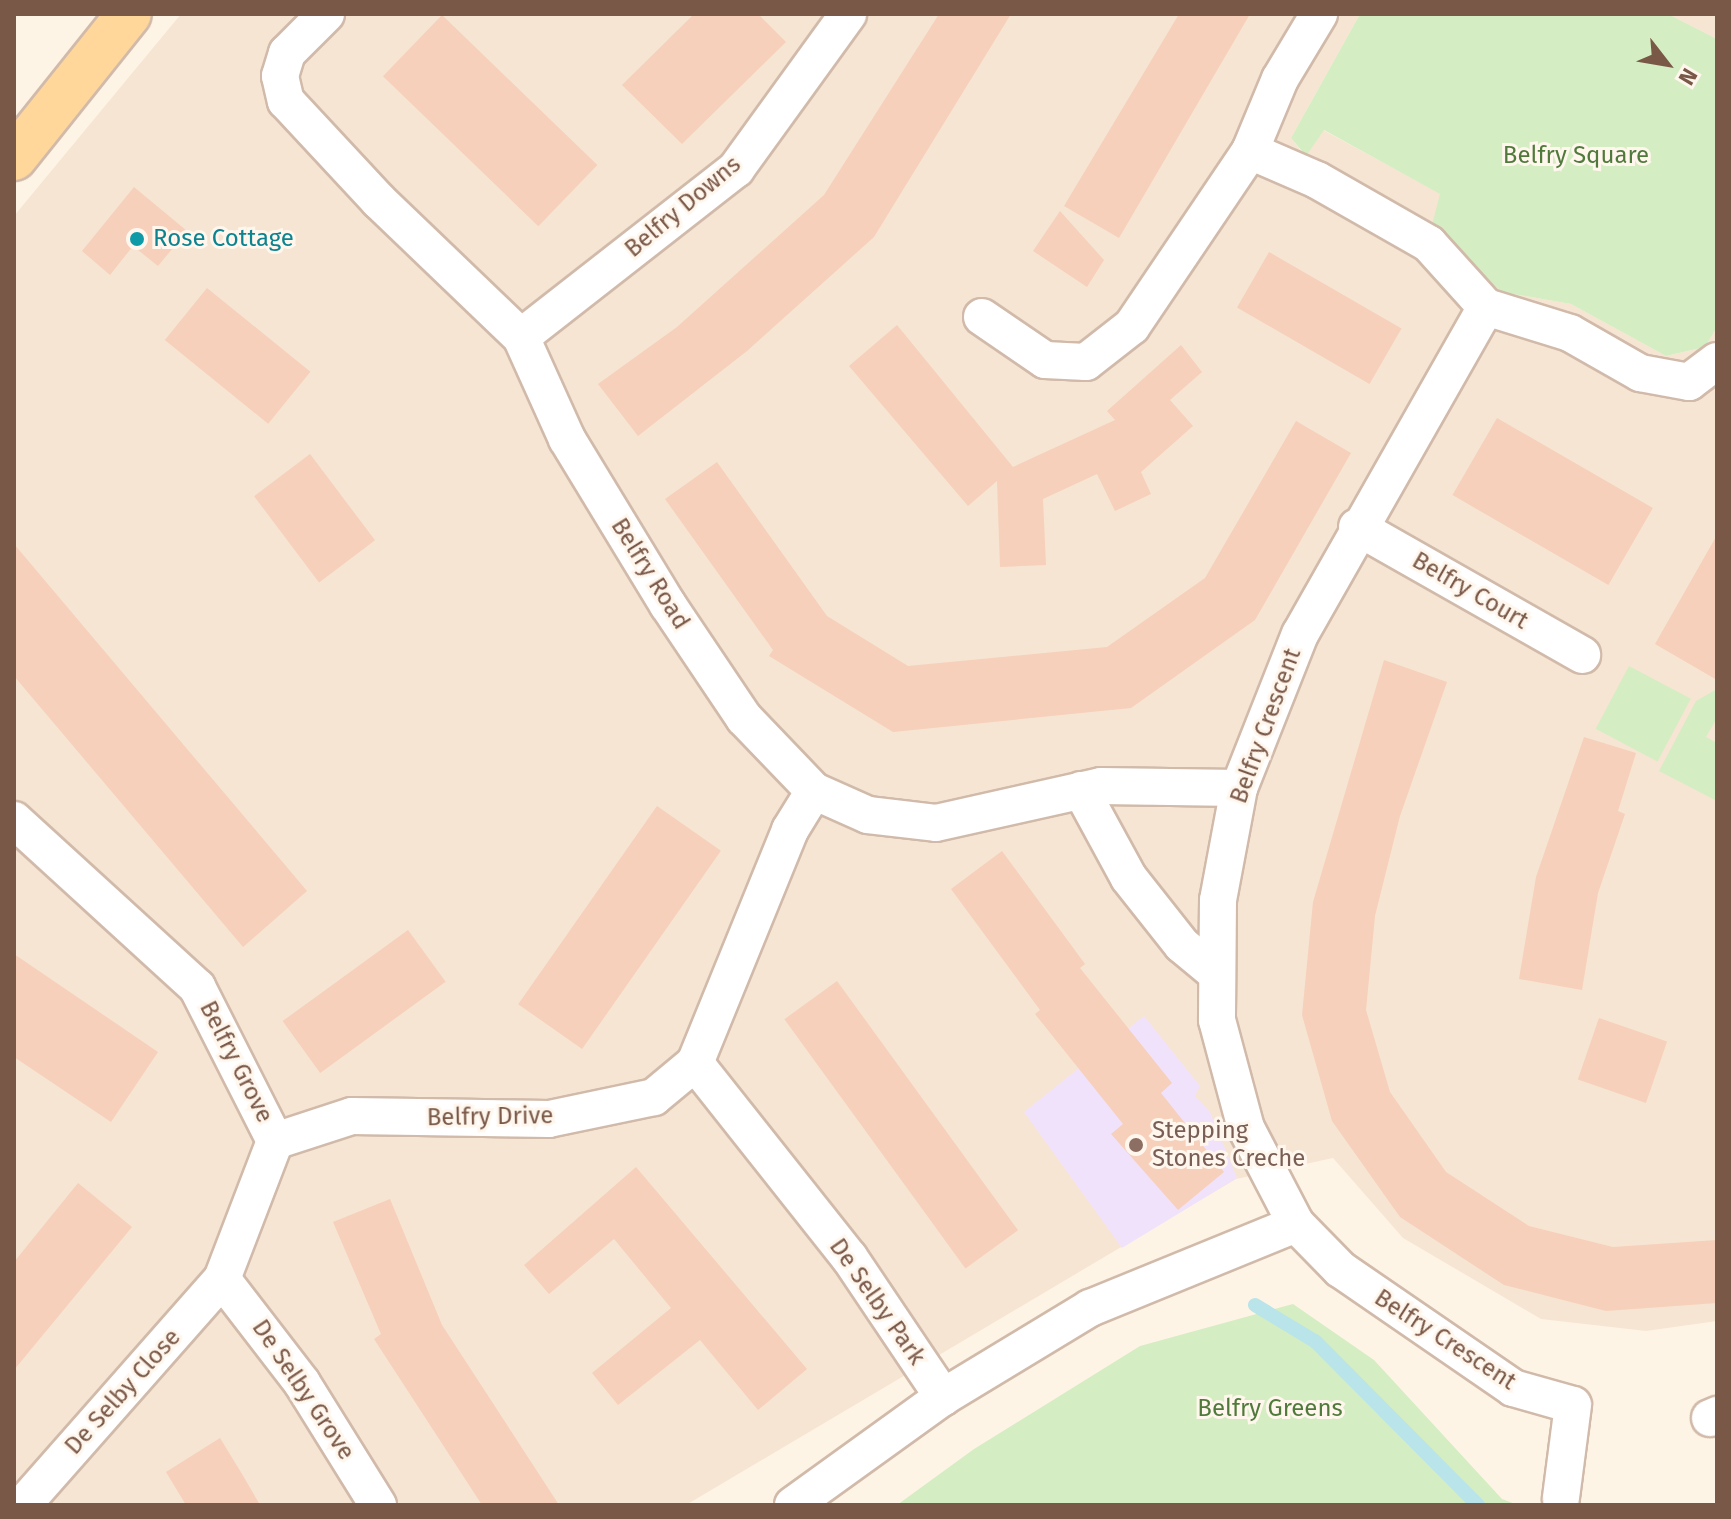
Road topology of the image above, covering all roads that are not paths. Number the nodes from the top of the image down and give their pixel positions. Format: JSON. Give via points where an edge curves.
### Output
{"nodes":[{"id":1,"x":129,"y":14,"type":"edge"},
{"id":2,"x":326,"y":14,"type":"edge"},
{"id":3,"x":848,"y":14,"type":"edge"},
{"id":4,"x":1319,"y":14,"type":"edge"},
{"id":5,"x":1250,"y":151,"type":"junction"},
{"id":6,"x":14,"y":158,"type":"edge"},
{"id":7,"x":1486,"y":307,"type":"junction"},
{"id":8,"x":982,"y":317,"type":"dead end"},
{"id":9,"x":521,"y":337,"type":"junction"},
{"id":10,"x":1717,"y":361,"type":"edge"},
{"id":11,"x":1357,"y":527,"type":"junction"},
{"id":12,"x":1582,"y":655,"type":"dead end"},
{"id":13,"x":1239,"y":788,"type":"junction"},
{"id":14,"x":1081,"y":790,"type":"junction"},
{"id":15,"x":814,"y":791,"type":"junction"},
{"id":16,"x":14,"y":820,"type":"edge"},
{"id":17,"x":1217,"y":974,"type":"junction"},
{"id":18,"x":695,"y":1063,"type":"junction"},
{"id":19,"x":275,"y":1141,"type":"junction"},
{"id":20,"x":1296,"y":1224,"type":"junction"},
{"id":21,"x":222,"y":1279,"type":"junction"},
{"id":22,"x":943,"y":1397,"type":"junction"},
{"id":23,"x":1561,"y":1498,"type":"dead end"},
{"id":24,"x":23,"y":1505,"type":"edge"},
{"id":25,"x":378,"y":1505,"type":"edge"},
{"id":26,"x":793,"y":1505,"type":"edge"}],
"edges":[{"from":1,"to":6,"type":"main road"},
{"from":2,"to":9,"type":"street","name":"Belfry Road","via":[[287,53],[280,76],[286,101],[379,201]]},
{"from":3,"to":9,"type":"street","name":"Belfry Downs","via":[[736,169]]},
{"from":4,"to":5,"type":"street","via":[[1280,79]]},
{"from":5,"to":7,"type":"street","via":[[1317,180],[1429,244]]},
{"from":5,"to":8,"type":"street","via":[[1132,326],[1086,362],[1045,360]]},
{"from":7,"to":10,"type":"street","via":[[1570,333],[1640,373],[1689,382]]},
{"from":7,"to":11,"type":"street","name":"Belfry Crescent"},
{"from":9,"to":15,"type":"street","name":"Belfry Road","via":[[567,439],[668,605],[744,718]]},
{"from":11,"to":12,"type":"street","name":"Belfry Court"},
{"from":11,"to":13,"type":"street","name":"Belfry Crescent","via":[[1300,634]]},
{"from":13,"to":14,"type":"street","name":"Belfry Road"},
{"from":13,"to":17,"type":"street","name":"Belfry Crescent","via":[[1218,900]]},
{"from":14,"to":15,"type":"street","name":"Belfry Road","via":[[936,823],[868,815]]},
{"from":14,"to":17,"type":"street","via":[[1129,878],[1182,945]]},
{"from":15,"to":18,"type":"street","via":[[790,830]]},
{"from":16,"to":19,"type":"street","name":"Belfry Grove","via":[[197,987]]},
{"from":17,"to":20,"type":"street","name":"Belfry Crescent","via":[[1217,1020],[1246,1128]]},
{"from":18,"to":19,"type":"street","name":"Belfry Drive","via":[[654,1097],[549,1119],[352,1116]]},
{"from":18,"to":22,"type":"street","name":"De Selby Park","via":[[849,1257]]},
{"from":19,"to":21,"type":"street","name":"Belfry Grove"},
{"from":20,"to":22,"type":"street","via":[[1109,1298]]},
{"from":20,"to":23,"type":"street","name":"Belfry Crescent","via":[[1340,1269],[1416,1325],[1513,1388],[1573,1405]]},
{"from":21,"to":24,"type":"street","name":"De Selby Close"},
{"from":21,"to":25,"type":"street","name":"De Selby Grove","via":[[302,1383]]},
{"from":22,"to":26,"type":"street"}]}
